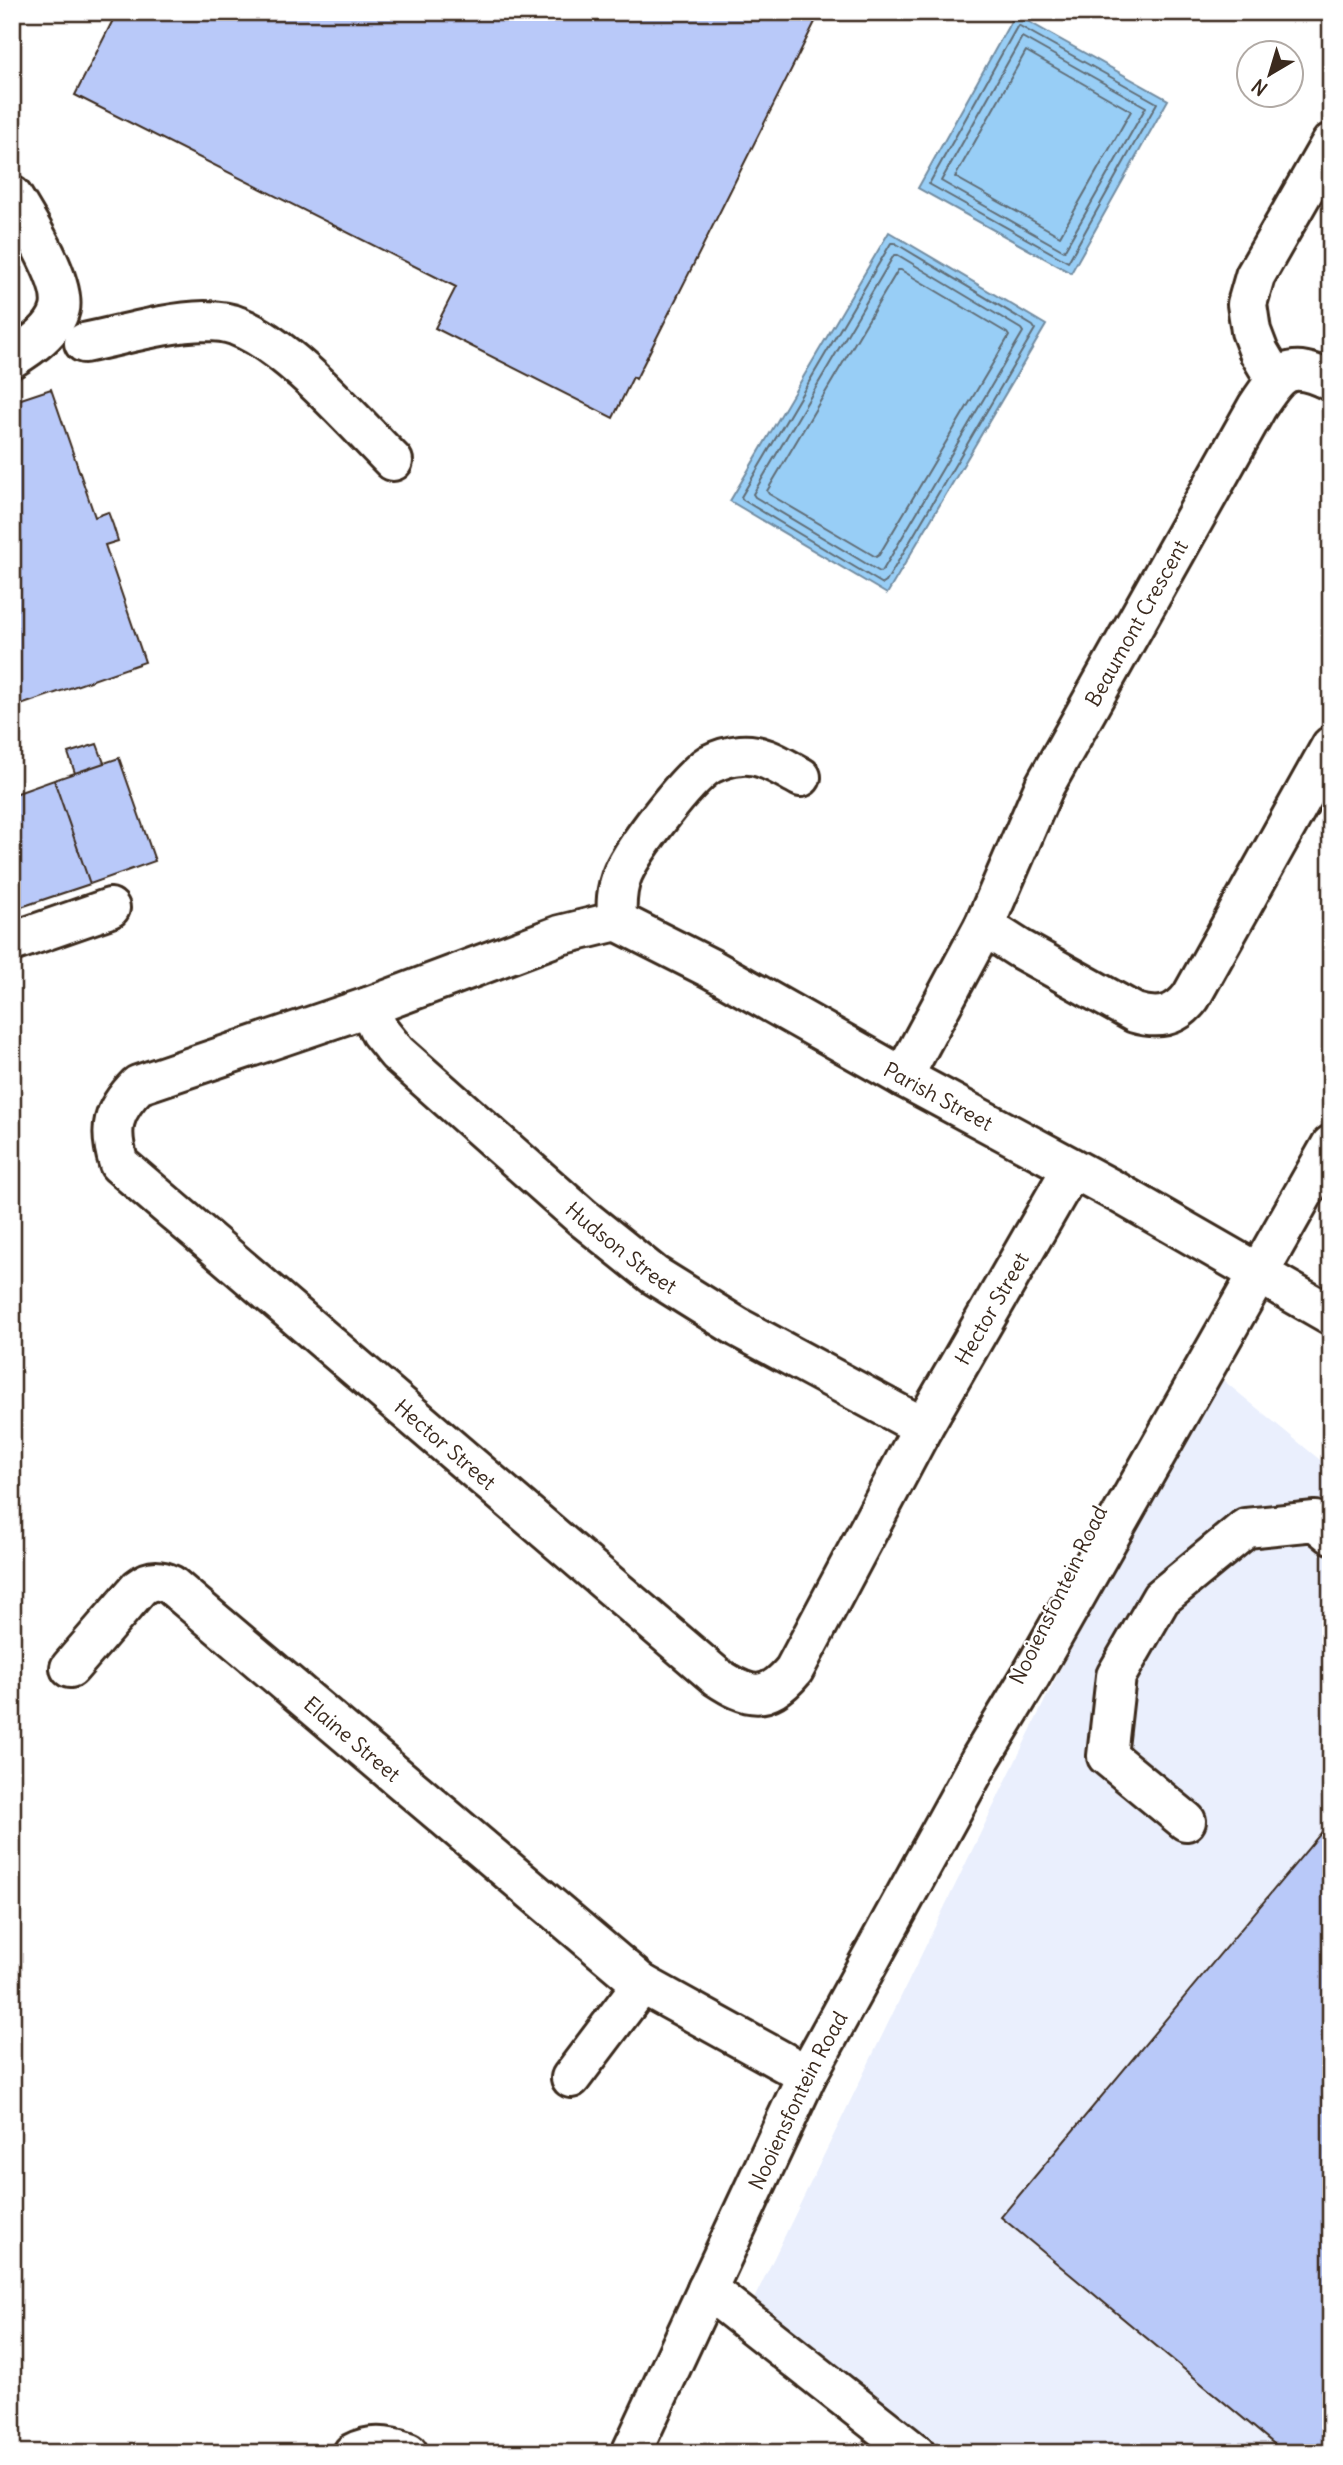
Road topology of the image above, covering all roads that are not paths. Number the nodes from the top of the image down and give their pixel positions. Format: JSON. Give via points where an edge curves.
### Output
{"nodes":[{"id":1,"x":1331,"y":143,"type":"edge"},
{"id":2,"x":12,"y":196,"type":"edge"},
{"id":3,"x":85,"y":343,"type":"dead end"},
{"id":4,"x":12,"y":358,"type":"edge"},
{"id":5,"x":1275,"y":379,"type":"junction"},
{"id":6,"x":1331,"y":381,"type":"edge"},
{"id":7,"x":393,"y":461,"type":"dead end"},
{"id":8,"x":1331,"y":746,"type":"edge"},
{"id":9,"x":801,"y":777,"type":"dead end"},
{"id":10,"x":110,"y":908,"type":"dead end"},
{"id":11,"x":617,"y":921,"type":"junction"},
{"id":12,"x":984,"y":926,"type":"junction"},
{"id":13,"x":12,"y":942,"type":"edge"},
{"id":14,"x":368,"y":1007,"type":"junction"},
{"id":15,"x":903,"y":1077,"type":"junction"},
{"id":16,"x":1331,"y":1145,"type":"edge"},
{"id":17,"x":1072,"y":1168,"type":"junction"},
{"id":18,"x":1257,"y":1273,"type":"junction"},
{"id":19,"x":1331,"y":1315,"type":"edge"},
{"id":20,"x":923,"y":1427,"type":"junction"},
{"id":21,"x":1331,"y":1534,"type":"edge"},
{"id":22,"x":70,"y":1668,"type":"dead end"},
{"id":23,"x":1186,"y":1821,"type":"dead end"},
{"id":24,"x":642,"y":1984,"type":"junction"},
{"id":25,"x":807,"y":2076,"type":"junction"},
{"id":26,"x":570,"y":2078,"type":"dead end"},
{"id":27,"x":707,"y":2289,"type":"junction"},
{"id":28,"x":353,"y":2453,"type":"edge"},
{"id":29,"x":408,"y":2453,"type":"edge"},
{"id":30,"x":631,"y":2453,"type":"edge"},
{"id":31,"x":915,"y":2453,"type":"edge"}],
"edges":[{"from":1,"to":5,"type":"street","via":[[1255,276],[1247,303],[1258,352]]},
{"from":2,"to":4,"type":"street","via":[[44,251],[61,306],[44,334]]},
{"from":3,"to":7,"type":"street","via":[[180,324],[235,325],[266,341],[299,369]]},
{"from":5,"to":6,"type":"street","via":[[1302,371]]},
{"from":5,"to":12,"type":"street","name":"Beaumont Crescent","via":[[1045,785]]},
{"from":8,"to":12,"type":"street","via":[[1191,997],[1175,1012],[1150,1018],[1135,1013]]},
{"from":9,"to":11,"type":"street","via":[[761,756],[744,754],[727,757],[698,774],[641,841],[623,872]]},
{"from":10,"to":13,"type":"street"},
{"from":11,"to":14,"type":"street","name":"Hector Street","via":[[560,935]]},
{"from":11,"to":15,"type":"street","name":"Parish Street"},
{"from":12,"to":15,"type":"street","name":"Beaumont Crescent"},
{"from":14,"to":20,"type":"street","name":"Hudson Street","via":[[397,1053],[654,1275],[739,1328]]},
{"from":14,"to":20,"type":"street","name":"Hector Street","via":[[138,1086],[116,1114],[112,1132],[119,1164],[717,1677],[754,1695],[782,1684],[794,1670]]},
{"from":15,"to":17,"type":"street","name":"Parish Street"},
{"from":16,"to":18,"type":"street","name":"Nooiensfontein Road"},
{"from":17,"to":18,"type":"street","name":"Parish Street"},
{"from":17,"to":20,"type":"street","name":"Hector Street"},
{"from":18,"to":19,"type":"street","name":"Parish Street"},
{"from":18,"to":25,"type":"street","name":"Nooiensfontein Road","via":[[1180,1411],[1116,1480],[1075,1550],[981,1758]]},
{"from":21,"to":23,"type":"street","via":[[1315,1521],[1246,1528],[1161,1598],[1116,1676],[1107,1756]]},
{"from":22,"to":24,"type":"street","name":"Elaine Street","via":[[146,1582],[171,1585]]},
{"from":24,"to":25,"type":"street","name":"Elaine Street"},
{"from":24,"to":26,"type":"street"},
{"from":25,"to":27,"type":"street","name":"Nooiensfontein Road"},
{"from":27,"to":30,"type":"street","name":"Nooiensfontein Road"},
{"from":27,"to":31,"type":"street"},
{"from":28,"to":29,"type":"street","via":[[377,2446]]}]}
